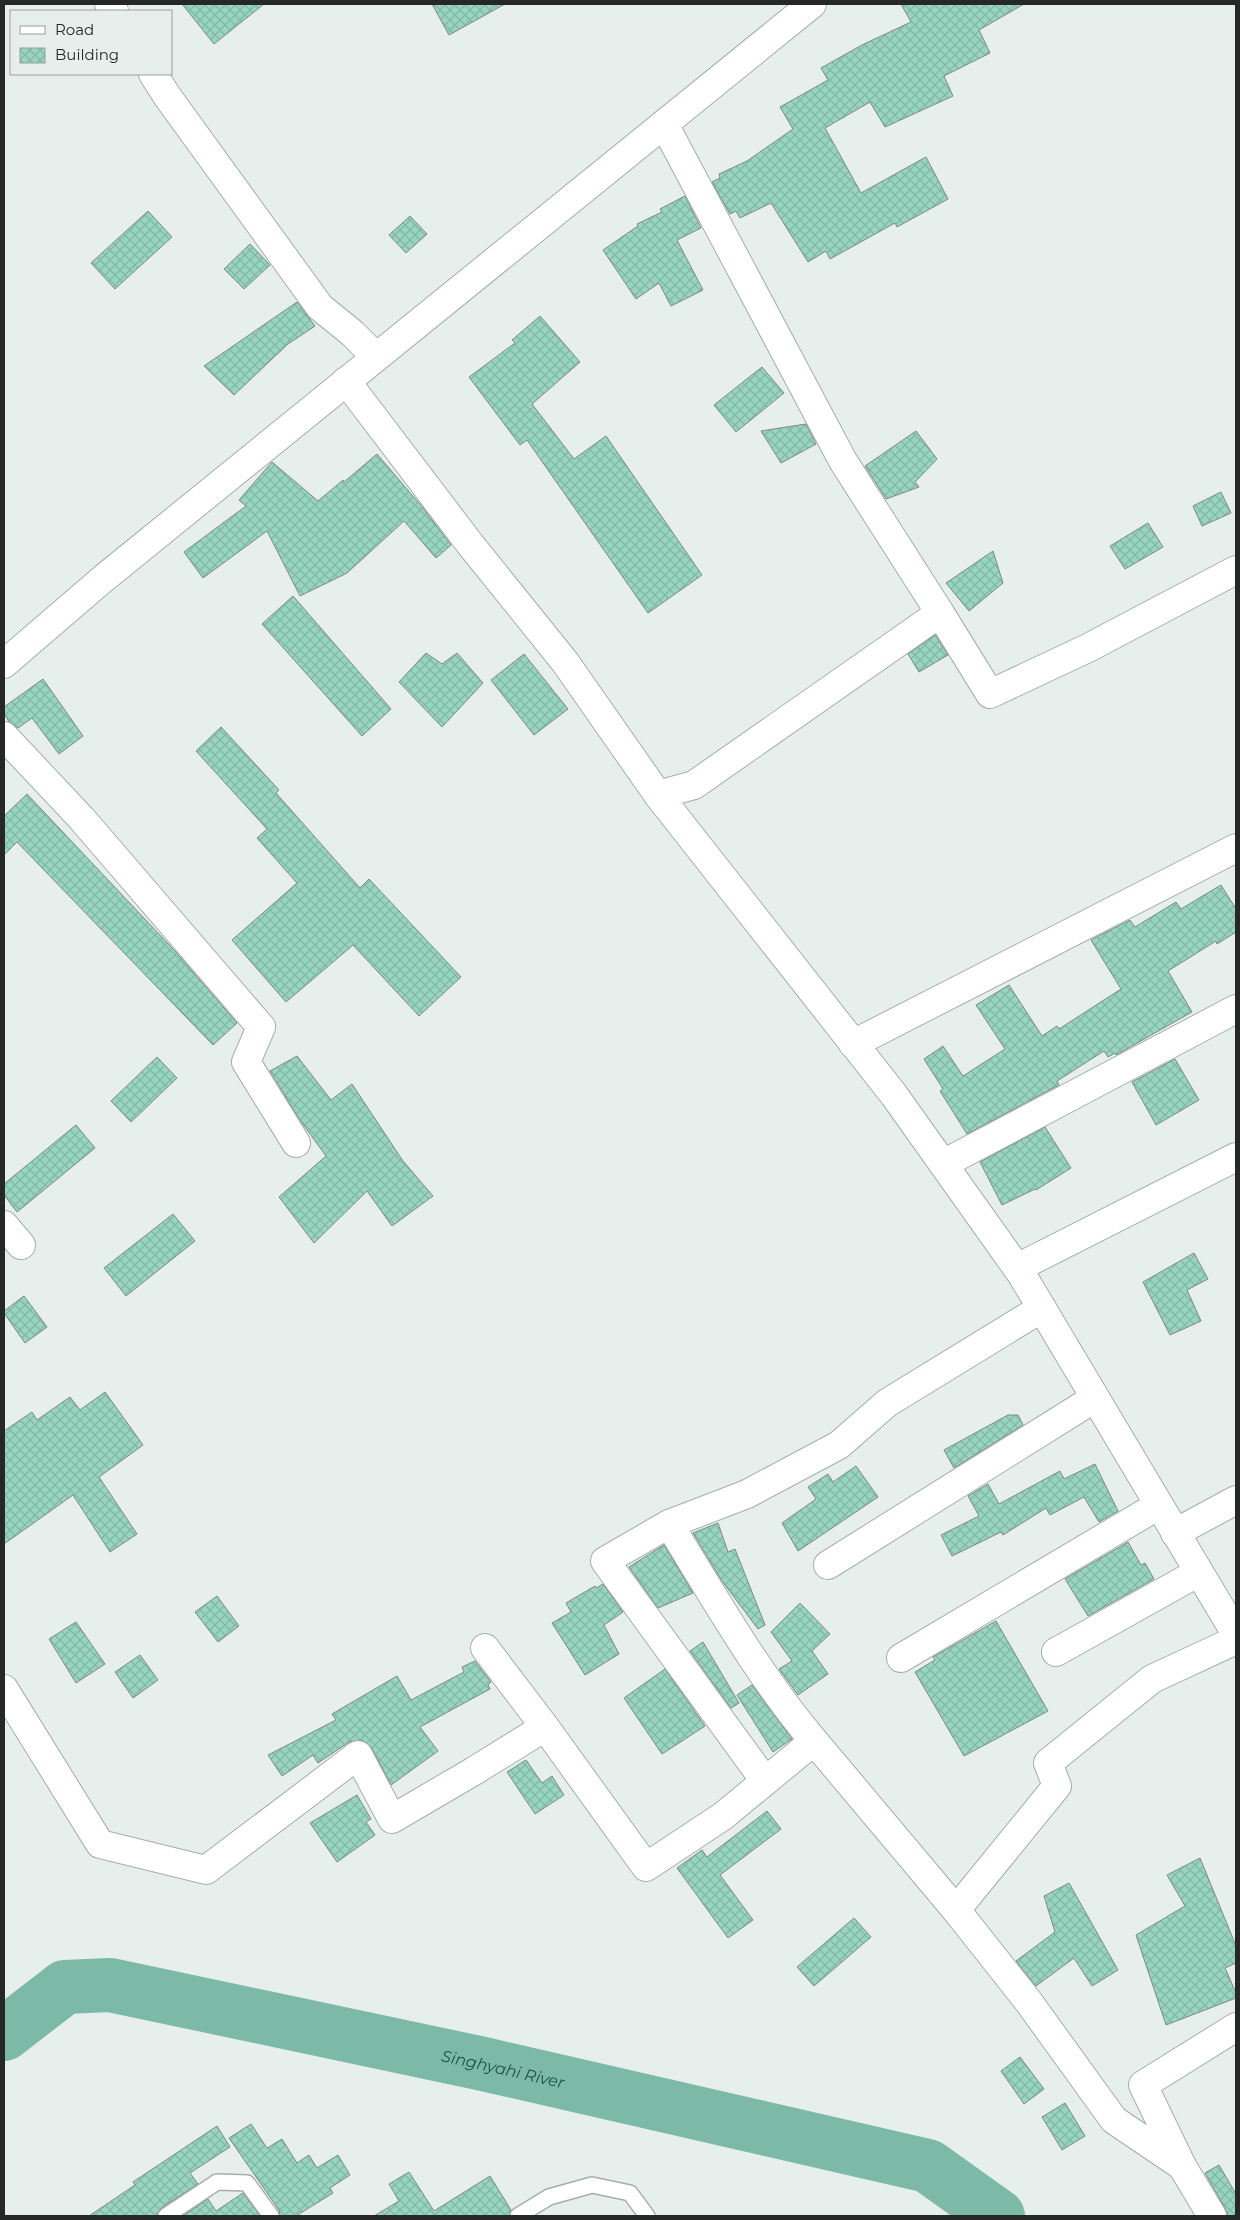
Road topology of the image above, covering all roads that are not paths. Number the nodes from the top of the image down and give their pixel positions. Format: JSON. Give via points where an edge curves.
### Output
{"nodes":[{"id":1,"x":812,"y":4,"type":"edge"},
{"id":2,"x":154,"y":75,"type":"edge"},
{"id":3,"x":664,"y":124,"type":"junction"},
{"id":4,"x":376,"y":357,"type":"junction"},
{"id":5,"x":346,"y":381,"type":"junction"},
{"id":6,"x":1236,"y":570,"type":"edge"},
{"id":7,"x":940,"y":613,"type":"junction"},
{"id":8,"x":4,"y":664,"type":"edge"},
{"id":9,"x":4,"y":736,"type":"edge"},
{"id":10,"x":658,"y":795,"type":"junction"},
{"id":11,"x":1236,"y":848,"type":"edge"},
{"id":12,"x":1236,"y":1009,"type":"edge"},
{"id":13,"x":853,"y":1044,"type":"junction"},
{"id":14,"x":296,"y":1143,"type":"dead end"},
{"id":15,"x":1236,"y":1157,"type":"edge"},
{"id":16,"x":943,"y":1164,"type":"junction"},
{"id":17,"x":1017,"y":1268,"type":"junction"},
{"id":18,"x":1042,"y":1308,"type":"junction"},
{"id":19,"x":1095,"y":1398,"type":"junction"},
{"id":20,"x":1236,"y":1500,"type":"edge"},
{"id":21,"x":1159,"y":1505,"type":"junction"},
{"id":22,"x":669,"y":1524,"type":"junction"},
{"id":23,"x":1175,"y":1533,"type":"junction"},
{"id":24,"x":828,"y":1564,"type":"dead end"},
{"id":25,"x":1199,"y":1572,"type":"junction"},
{"id":26,"x":1236,"y":1634,"type":"edge"},
{"id":27,"x":1236,"y":1640,"type":"edge"},
{"id":28,"x":485,"y":1648,"type":"dead end"},
{"id":29,"x":1056,"y":1652,"type":"dead end"},
{"id":30,"x":901,"y":1658,"type":"dead end"},
{"id":31,"x":4,"y":1689,"type":"edge"},
{"id":32,"x":545,"y":1727,"type":"junction"},
{"id":33,"x":814,"y":1742,"type":"junction"},
{"id":34,"x":765,"y":1781,"type":"junction"},
{"id":35,"x":956,"y":1910,"type":"junction"},
{"id":36,"x":1236,"y":2027,"type":"edge"},
{"id":37,"x":1182,"y":2166,"type":"junction"},
{"id":38,"x":166,"y":2216,"type":"edge"},
{"id":39,"x":271,"y":2216,"type":"edge"},
{"id":40,"x":518,"y":2216,"type":"edge"},
{"id":41,"x":648,"y":2216,"type":"edge"},
{"id":42,"x":1212,"y":2216,"type":"edge"}],
"edges":[{"from":1,"to":3,"type":"street"},
{"from":2,"to":4,"type":"street","via":[[320,307]]},
{"from":3,"to":4,"type":"street"},
{"from":3,"to":7,"type":"street","via":[[843,461]]},
{"from":4,"to":5,"type":"street"},
{"from":5,"to":8,"type":"street","via":[[104,578]]},
{"from":5,"to":10,"type":"street","via":[[565,662]]},
{"from":6,"to":7,"type":"street","via":[[1088,648],[990,694]]},
{"from":7,"to":10,"type":"street","via":[[694,785]]},
{"from":9,"to":14,"type":"street","via":[[82,819],[261,1027],[246,1062]]},
{"from":10,"to":13,"type":"street"},
{"from":11,"to":13,"type":"street"},
{"from":12,"to":16,"type":"street"},
{"from":13,"to":16,"type":"street"},
{"from":15,"to":17,"type":"street"},
{"from":16,"to":17,"type":"street"},
{"from":17,"to":18,"type":"street"},
{"from":18,"to":19,"type":"street"},
{"from":18,"to":22,"type":"street","via":[[887,1403],[839,1445],[747,1494]]},
{"from":19,"to":21,"type":"street"},
{"from":19,"to":24,"type":"street"},
{"from":20,"to":23,"type":"street"},
{"from":21,"to":23,"type":"street"},
{"from":21,"to":30,"type":"street"},
{"from":22,"to":33,"type":"street","via":[[740,1638]]},
{"from":22,"to":34,"type":"street","via":[[605,1561]]},
{"from":23,"to":25,"type":"street"},
{"from":25,"to":26,"type":"street"},
{"from":25,"to":29,"type":"street"},
{"from":27,"to":35,"type":"street","via":[[1152,1679],[1048,1763],[1056,1786]]},
{"from":28,"to":32,"type":"street"},
{"from":31,"to":32,"type":"street","via":[[100,1844],[206,1870],[358,1756],[392,1819]]},
{"from":32,"to":34,"type":"street","via":[[646,1867],[723,1816]]},
{"from":33,"to":34,"type":"street"},
{"from":33,"to":35,"type":"street"},
{"from":35,"to":37,"type":"street","via":[[1028,2001],[1114,2120]]},
{"from":36,"to":37,"type":"street","via":[[1143,2085]]},
{"from":37,"to":42,"type":"street"},
{"from":38,"to":39,"type":"lane","via":[[217,2182],[247,2183]]},
{"from":40,"to":41,"type":"lane","via":[[549,2197],[592,2185],[630,2193]]}]}
